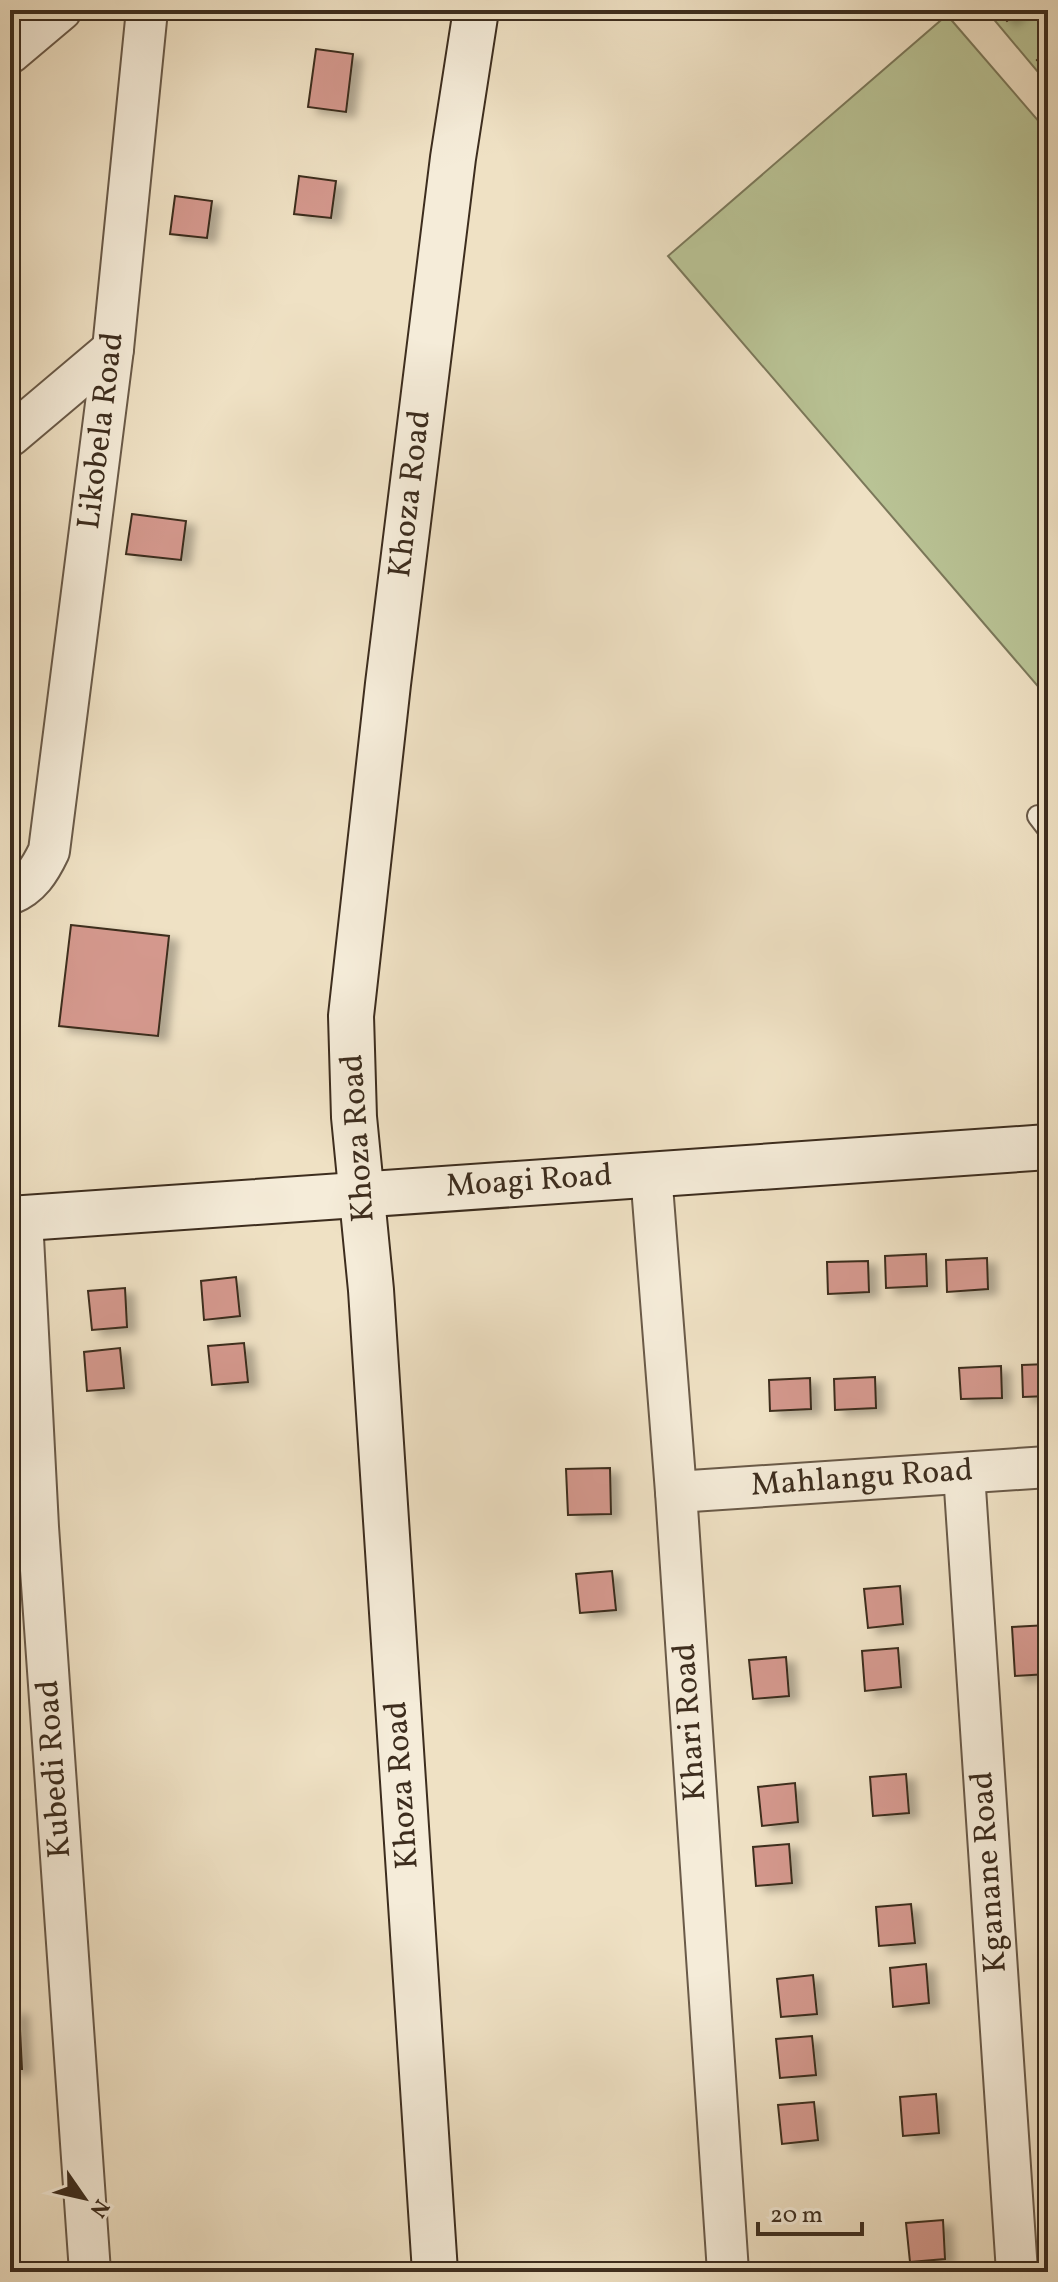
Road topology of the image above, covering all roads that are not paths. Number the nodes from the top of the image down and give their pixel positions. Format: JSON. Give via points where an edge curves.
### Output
{"nodes":[{"id":1,"x":61,"y":10,"type":"edge"},
{"id":2,"x":147,"y":10,"type":"edge"},
{"id":3,"x":476,"y":10,"type":"edge"},
{"id":4,"x":10,"y":53,"type":"edge"},
{"id":5,"x":113,"y":349,"type":"junction"},
{"id":6,"x":10,"y":436,"type":"edge"},
{"id":7,"x":10,"y":894,"type":"edge"},
{"id":8,"x":1048,"y":1147,"type":"edge"},
{"id":9,"x":651,"y":1173,"type":"junction"},
{"id":10,"x":363,"y":1194,"type":"junction"},
{"id":11,"x":16,"y":1218,"type":"edge"},
{"id":12,"x":1048,"y":1467,"type":"edge"},
{"id":13,"x":964,"y":1473,"type":"junction"},
{"id":14,"x":676,"y":1492,"type":"junction"},
{"id":15,"x":24,"y":1528,"type":"edge"},
{"id":16,"x":90,"y":2272,"type":"edge"},
{"id":17,"x":435,"y":2272,"type":"edge"},
{"id":18,"x":728,"y":2272,"type":"edge"},
{"id":19,"x":1017,"y":2272,"type":"edge"}],
"edges":[{"from":1,"to":4,"type":"street"},
{"from":2,"to":5,"type":"street","name":"Likobela Road"},
{"from":3,"to":10,"type":"street","name":"Khoza Road","via":[[389,668],[351,1016]]},
{"from":5,"to":6,"type":"street"},
{"from":5,"to":7,"type":"street","name":"Likobela Road","via":[[49,851],[41,869]]},
{"from":8,"to":9,"type":"street","name":"Moagi Road"},
{"from":9,"to":10,"type":"street","name":"Moagi Road"},
{"from":9,"to":14,"type":"street","name":"Khari Road"},
{"from":10,"to":11,"type":"street","name":"Moagi Road"},
{"from":10,"to":17,"type":"street","name":"Khoza Road"},
{"from":11,"to":15,"type":"street","name":"Kubedi Road"},
{"from":12,"to":13,"type":"street","name":"Mahlangu Road"},
{"from":13,"to":14,"type":"street","name":"Mahlangu Road"},
{"from":13,"to":19,"type":"street","name":"Kganane Road"},
{"from":14,"to":18,"type":"street","name":"Khari Road"},
{"from":15,"to":16,"type":"street","name":"Kubedi Road"}]}
